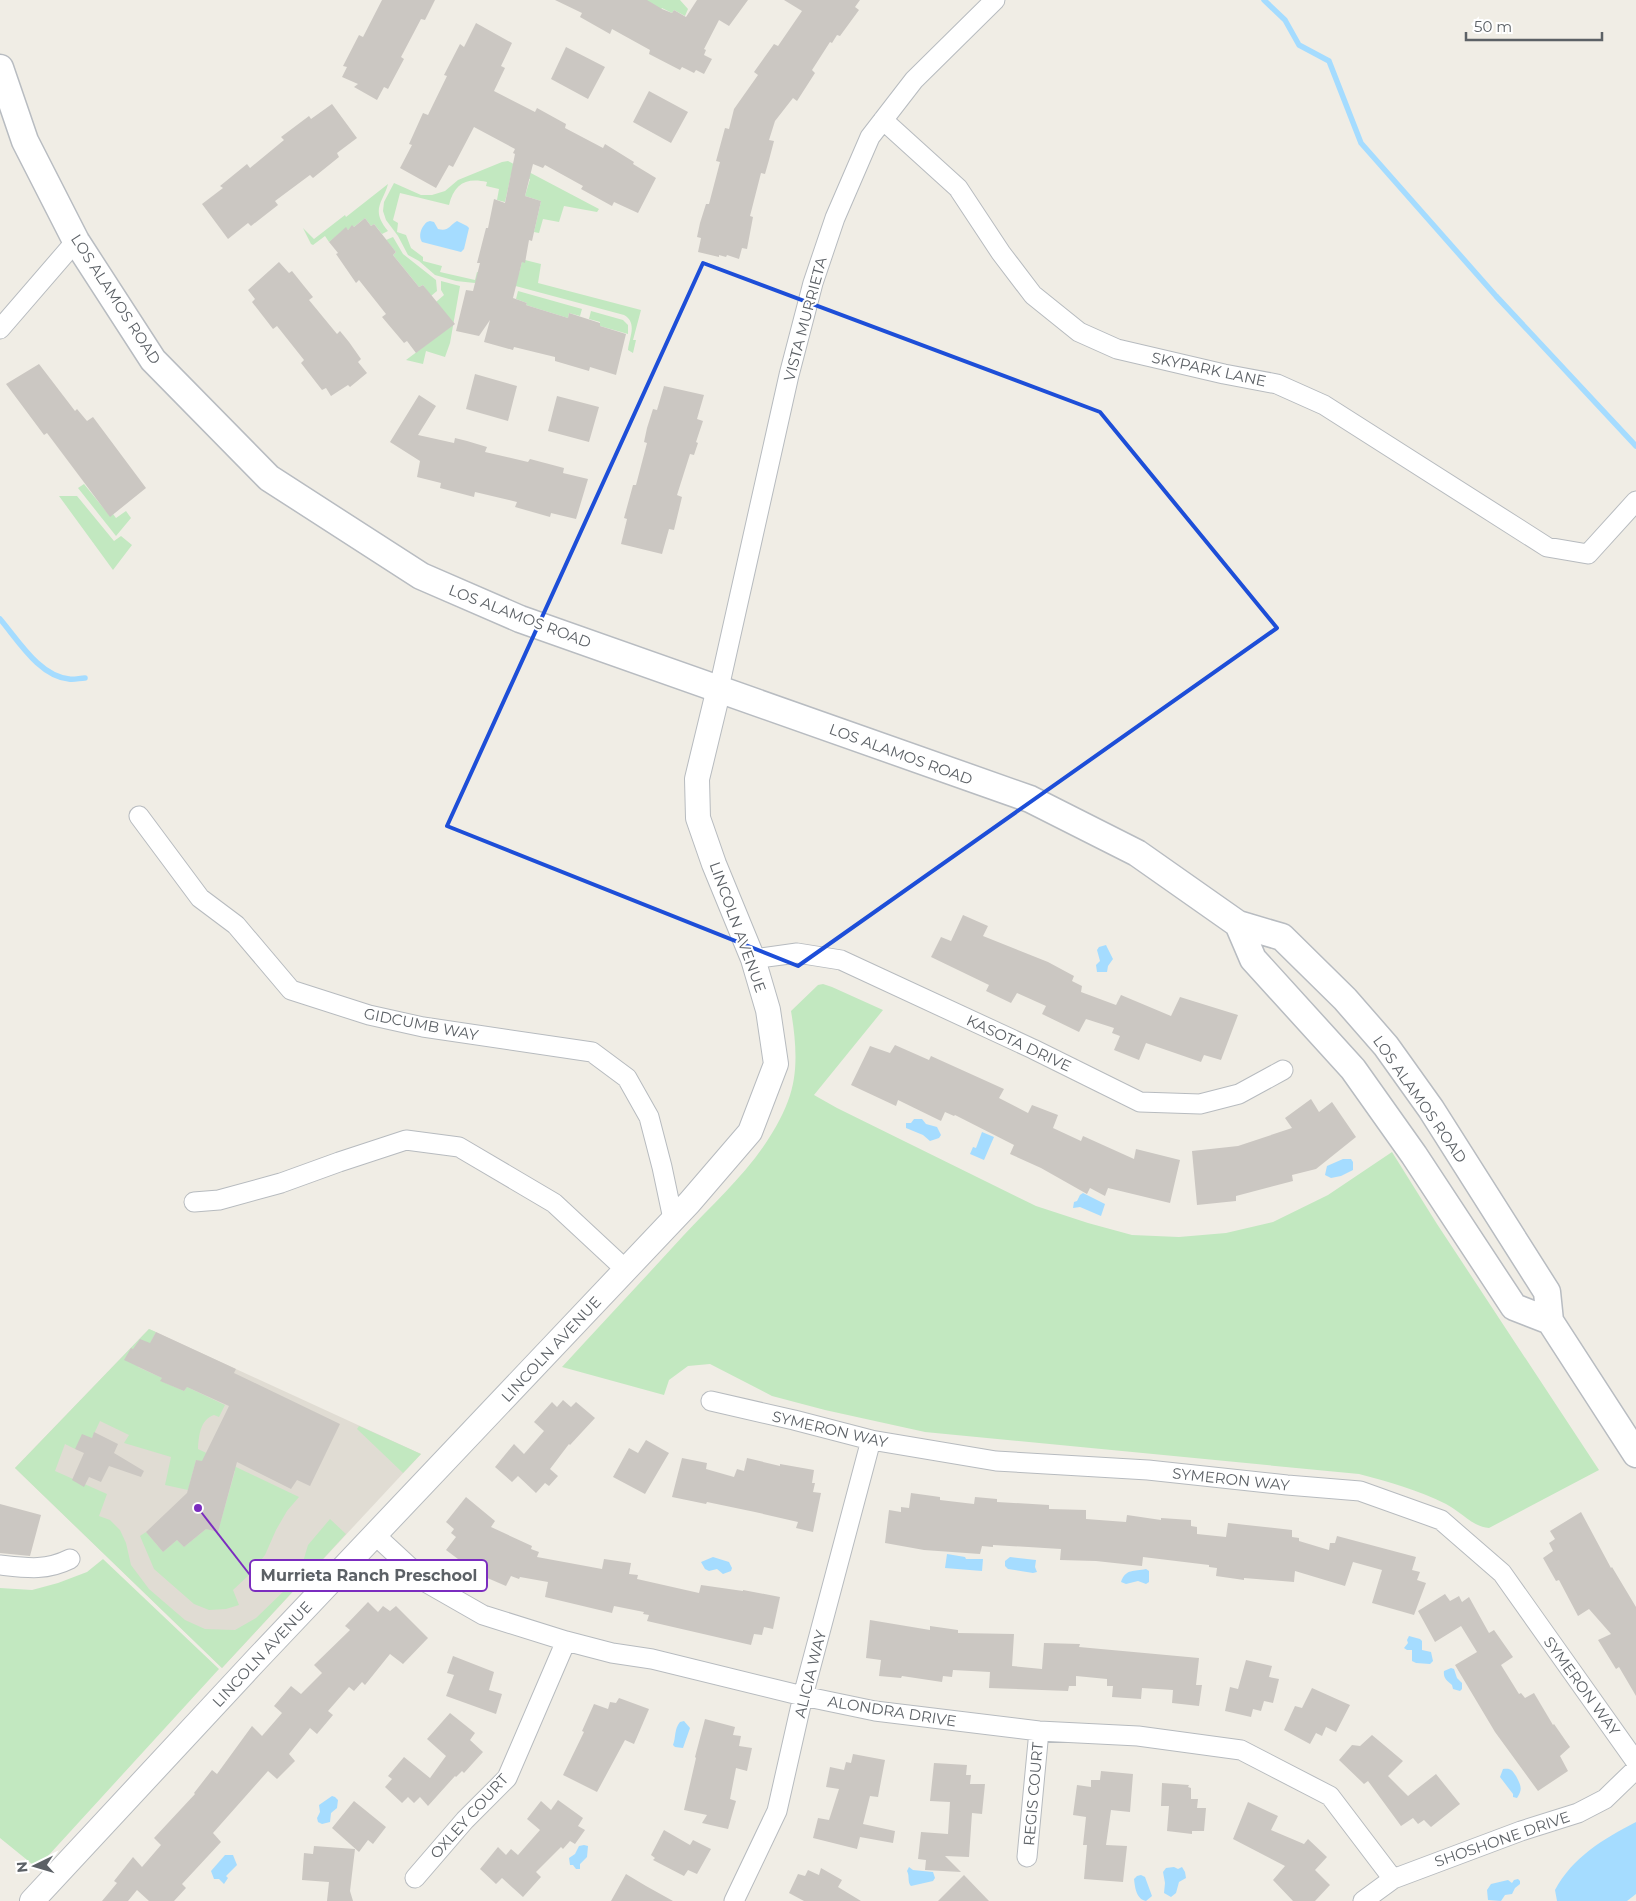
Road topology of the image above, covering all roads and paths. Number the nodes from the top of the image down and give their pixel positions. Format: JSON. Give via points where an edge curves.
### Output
{"nodes":[{"id":1,"x":995,"y":0,"type":"edge"},
{"id":2,"x":0,"y":68,"type":"edge"},
{"id":3,"x":883,"y":120,"type":"junction"},
{"id":4,"x":76,"y":241,"type":"junction"},
{"id":5,"x":0,"y":329,"type":"edge"},
{"id":6,"x":1636,"y":501,"type":"edge"},
{"id":7,"x":719,"y":688,"type":"junction"},
{"id":8,"x":139,"y":816,"type":"dead end"},
{"id":9,"x":1238,"y":924,"type":"junction"},
{"id":10,"x":753,"y":959,"type":"junction"},
{"id":11,"x":1283,"y":1070,"type":"dead end"},
{"id":12,"x":194,"y":1202,"type":"dead end"},
{"id":13,"x":673,"y":1219,"type":"junction"},
{"id":14,"x":626,"y":1270,"type":"junction"},
{"id":15,"x":1550,"y":1321,"type":"junction"},
{"id":16,"x":711,"y":1401,"type":"dead end"},
{"id":17,"x":870,"y":1440,"type":"junction"},
{"id":18,"x":1636,"y":1454,"type":"edge"},
{"id":19,"x":375,"y":1535,"type":"junction"},
{"id":20,"x":70,"y":1558,"type":"dead end"},
{"id":21,"x":0,"y":1565,"type":"edge"},
{"id":22,"x":566,"y":1641,"type":"junction"},
{"id":23,"x":803,"y":1696,"type":"junction"},
{"id":24,"x":1039,"y":1731,"type":"junction"},
{"id":25,"x":1636,"y":1762,"type":"edge"},
{"id":26,"x":1636,"y":1770,"type":"edge"},
{"id":27,"x":1027,"y":1857,"type":"dead end"},
{"id":28,"x":415,"y":1878,"type":"dead end"},
{"id":29,"x":1393,"y":1879,"type":"junction"},
{"id":30,"x":32,"y":1901,"type":"edge"},
{"id":31,"x":734,"y":1901,"type":"edge"},
{"id":32,"x":1364,"y":1901,"type":"edge"}],
"edges":[{"from":1,"to":3,"type":"street","name":"VISTA MURRIETA","via":[[914,80]]},
{"from":2,"to":4,"type":"main road","name":"LOS ALAMOS ROAD","via":[[25,141]]},
{"from":3,"to":6,"type":"street","name":"SKYPARK LANE","via":[[958,188],[1033,295],[1079,332],[1117,349],[1277,384],[1324,405],[1547,547],[1588,554]]},
{"from":3,"to":7,"type":"street","name":"VISTA MURRIETA","via":[[870,137],[813,283],[789,375]]},
{"from":4,"to":5,"type":"street"},
{"from":4,"to":7,"type":"main road","name":"LOS ALAMOS ROAD","via":[[153,360],[268,478],[421,576],[520,619]]},
{"from":7,"to":9,"type":"main road","name":"LOS ALAMOS ROAD","via":[[1030,799],[1137,853]]},
{"from":7,"to":10,"type":"street","name":"LINCOLN AVENUE","via":[[698,779],[698,818]]},
{"from":8,"to":13,"type":"street","name":"GIDCUMB WAY","via":[[200,898],[236,925],[291,990],[368,1015],[423,1027],[592,1052],[627,1078],[649,1117]]},
{"from":9,"to":15,"type":"main road","via":[[1253,959],[1353,1069],[1514,1307]]},
{"from":9,"to":15,"type":"main road","name":"LOS ALAMOS ROAD","via":[[1282,937],[1345,999],[1386,1046],[1431,1109],[1547,1292]]},
{"from":10,"to":11,"type":"street","name":"KASOTA DRIVE","via":[[797,952],[841,960],[1140,1102],[1200,1104],[1239,1094]]},
{"from":10,"to":13,"type":"street","name":"LINCOLN AVENUE","via":[[768,1010],[776,1064],[750,1132]]},
{"from":12,"to":14,"type":"street","via":[[219,1200],[281,1183],[406,1140],[459,1148],[554,1203]]},
{"from":13,"to":14,"type":"street","name":"LINCOLN AVENUE"},
{"from":14,"to":19,"type":"street","name":"LINCOLN AVENUE"},
{"from":15,"to":18,"type":"main road","name":"LOS ALAMOS ROAD"},
{"from":16,"to":17,"type":"street","name":"SYMERON WAY"},
{"from":17,"to":23,"type":"street","name":"ALICIA WAY"},
{"from":17,"to":25,"type":"street","name":"SYMERON WAY","via":[[996,1462],[1148,1470],[1360,1491],[1441,1520],[1502,1573]]},
{"from":19,"to":22,"type":"street","name":"ALONDRA DRIVE","via":[[427,1582],[483,1615]]},
{"from":19,"to":30,"type":"street","name":"LINCOLN AVENUE"},
{"from":20,"to":21,"type":"street","via":[[57,1565],[37,1568]]},
{"from":22,"to":23,"type":"street","name":"ALONDRA DRIVE"},
{"from":22,"to":28,"type":"street","name":"OXLEY COURT","via":[[507,1778]]},
{"from":23,"to":24,"type":"street","name":"ALONDRA DRIVE","via":[[884,1712]]},
{"from":23,"to":31,"type":"street","name":"ALICIA WAY","via":[[777,1811]]},
{"from":24,"to":27,"type":"street","name":"REGIS COURT"},
{"from":24,"to":29,"type":"street","name":"ALONDRA DRIVE","via":[[1138,1736],[1241,1750],[1330,1796]]},
{"from":26,"to":29,"type":"street","name":"SHOSHONE DRIVE","via":[[1605,1799],[1578,1813]]},
{"from":29,"to":32,"type":"street","name":"SHOSHONE DRIVE"}]}
